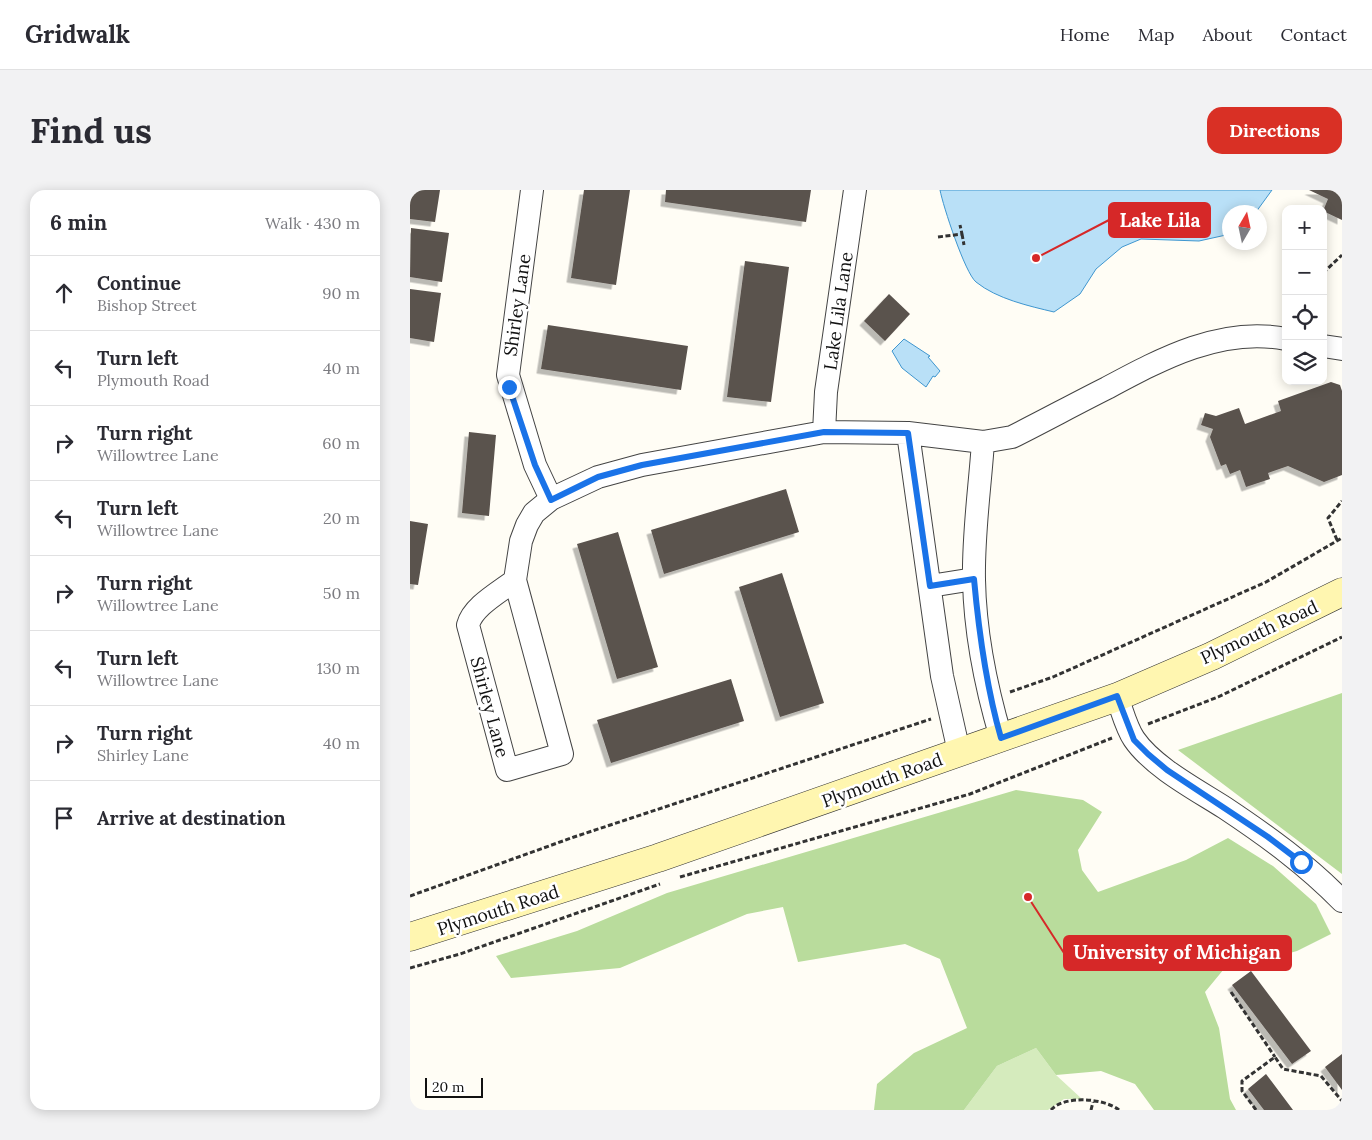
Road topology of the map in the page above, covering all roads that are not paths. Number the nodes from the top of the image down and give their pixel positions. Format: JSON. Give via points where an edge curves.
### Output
{"nodes":[{"id":1,"x":532,"y":190,"type":"edge"},
{"id":2,"x":855,"y":190,"type":"edge"},
{"id":3,"x":1282,"y":338,"type":"edge"},
{"id":4,"x":1327,"y":347,"type":"edge"},
{"id":5,"x":1342,"y":349,"type":"edge"},
{"id":6,"x":824,"y":432,"type":"junction"},
{"id":7,"x":908,"y":433,"type":"junction"},
{"id":8,"x":983,"y":442,"type":"junction"},
{"id":9,"x":551,"y":500,"type":"junction"},
{"id":10,"x":974,"y":579,"type":"junction"},
{"id":11,"x":515,"y":580,"type":"junction"},
{"id":12,"x":930,"y":586,"type":"junction"},
{"id":13,"x":1342,"y":592,"type":"edge"},
{"id":14,"x":1117,"y":696,"type":"junction"},
{"id":15,"x":1001,"y":738,"type":"junction"},
{"id":16,"x":959,"y":752,"type":"junction"},
{"id":17,"x":1342,"y":901,"type":"edge"},
{"id":18,"x":410,"y":937,"type":"edge"}],
"edges":[{"from":1,"to":9,"type":"street","name":"Shirley Lane","via":[[508,375],[535,465]]},
{"from":2,"to":6,"type":"street","name":"Lake Lila Lane","via":[[826,392]]},
{"from":3,"to":8,"type":"street","via":[[1247,335],[1169,356],[1012,437]]},
{"from":4,"to":5,"type":"street"},
{"from":6,"to":7,"type":"street"},
{"from":6,"to":9,"type":"street","via":[[642,465],[598,477]]},
{"from":7,"to":8,"type":"street"},
{"from":7,"to":12,"type":"street"},
{"from":8,"to":10,"type":"street"},
{"from":9,"to":11,"type":"street","name":"Shirley Lane","via":[[534,513],[527,526],[519,548]]},
{"from":10,"to":12,"type":"street"},
{"from":10,"to":15,"type":"street","via":[[979,638],[990,700]]},
{"from":11,"to":11,"type":"street","name":"Shirley Lane","via":[[476,610],[468,625],[507,770],[562,754]]},
{"from":12,"to":16,"type":"street"},
{"from":13,"to":14,"type":"main road","name":"Plymouth Road","via":[[1212,656]]},
{"from":14,"to":15,"type":"main road","name":"Plymouth Road"},
{"from":14,"to":17,"type":"street","via":[[1134,740],[1167,770],[1301,862]]},
{"from":15,"to":16,"type":"main road","name":"Plymouth Road"},
{"from":16,"to":18,"type":"main road","name":"Plymouth Road","via":[[658,858]]}]}
